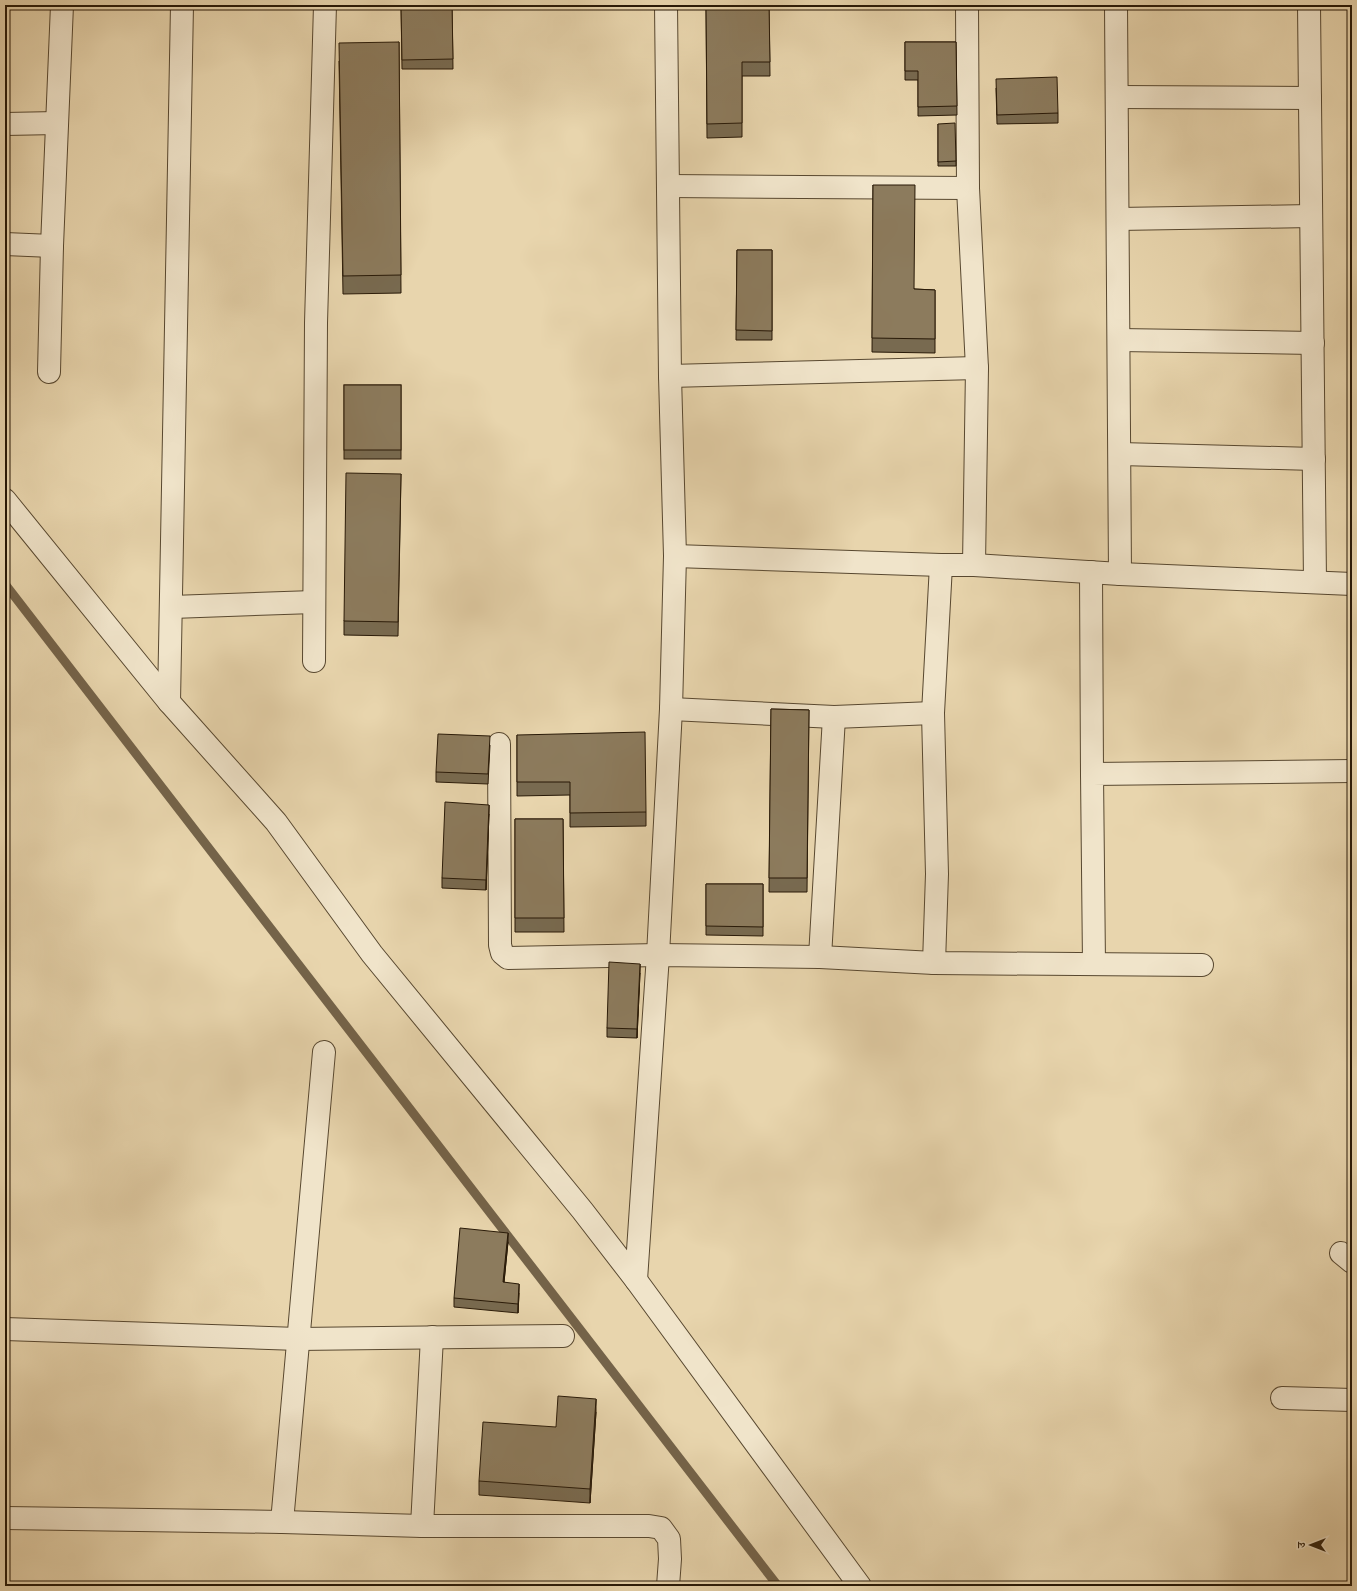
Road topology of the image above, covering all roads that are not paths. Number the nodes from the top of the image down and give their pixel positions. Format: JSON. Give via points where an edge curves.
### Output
{"nodes":[{"id":1,"x":62,"y":5,"type":"edge"},
{"id":2,"x":182,"y":5,"type":"edge"},
{"id":3,"x":325,"y":5,"type":"edge"},
{"id":4,"x":666,"y":5,"type":"edge"},
{"id":5,"x":967,"y":5,"type":"edge"},
{"id":6,"x":1116,"y":5,"type":"edge"},
{"id":7,"x":1310,"y":5,"type":"edge"},
{"id":8,"x":1117,"y":97,"type":"junction"},
{"id":9,"x":1310,"y":98,"type":"junction"},
{"id":10,"x":57,"y":123,"type":"junction"},
{"id":11,"x":5,"y":124,"type":"edge"},
{"id":12,"x":668,"y":186,"type":"junction"},
{"id":13,"x":968,"y":188,"type":"junction"},
{"id":14,"x":1312,"y":216,"type":"junction"},
{"id":15,"x":1118,"y":218,"type":"junction"},
{"id":16,"x":5,"y":244,"type":"edge"},
{"id":17,"x":52,"y":246,"type":"junction"},
{"id":18,"x":1119,"y":340,"type":"junction"},
{"id":19,"x":1312,"y":343,"type":"junction"},
{"id":20,"x":978,"y":368,"type":"junction"},
{"id":21,"x":49,"y":372,"type":"dead end"},
{"id":22,"x":670,"y":376,"type":"junction"},
{"id":23,"x":1120,"y":454,"type":"junction"},
{"id":24,"x":1314,"y":459,"type":"junction"},
{"id":25,"x":5,"y":500,"type":"edge"},
{"id":26,"x":676,"y":556,"type":"junction"},
{"id":27,"x":941,"y":565,"type":"junction"},
{"id":28,"x":974,"y":565,"type":"junction"},
{"id":29,"x":1091,"y":572,"type":"junction"},
{"id":30,"x":1120,"y":574,"type":"junction"},
{"id":31,"x":1315,"y":582,"type":"junction"},
{"id":32,"x":1352,"y":584,"type":"edge"},
{"id":33,"x":314,"y":602,"type":"junction"},
{"id":34,"x":172,"y":607,"type":"junction"},
{"id":35,"x":314,"y":661,"type":"dead end"},
{"id":36,"x":169,"y":702,"type":"junction"},
{"id":37,"x":671,"y":709,"type":"junction"},
{"id":38,"x":933,"y":713,"type":"junction"},
{"id":39,"x":834,"y":717,"type":"junction"},
{"id":40,"x":499,"y":744,"type":"dead end"},
{"id":41,"x":1352,"y":771,"type":"edge"},
{"id":42,"x":1092,"y":774,"type":"junction"},
{"id":43,"x":658,"y":955,"type":"junction"},
{"id":44,"x":820,"y":957,"type":"junction"},
{"id":45,"x":934,"y":964,"type":"junction"},
{"id":46,"x":1094,"y":964,"type":"junction"},
{"id":47,"x":1202,"y":965,"type":"dead end"},
{"id":48,"x":324,"y":1052,"type":"dead end"},
{"id":49,"x":636,"y":1280,"type":"junction"},
{"id":50,"x":5,"y":1330,"type":"edge"},
{"id":51,"x":563,"y":1336,"type":"dead end"},
{"id":52,"x":432,"y":1337,"type":"junction"},
{"id":53,"x":298,"y":1339,"type":"junction"},
{"id":54,"x":1282,"y":1398,"type":"dead end"},
{"id":55,"x":1352,"y":1400,"type":"edge"},
{"id":56,"x":5,"y":1518,"type":"edge"},
{"id":57,"x":282,"y":1522,"type":"junction"},
{"id":58,"x":422,"y":1526,"type":"junction"},
{"id":59,"x":668,"y":1586,"type":"edge"},
{"id":60,"x":860,"y":1586,"type":"edge"}],
"edges":[{"from":1,"to":10,"type":"street"},
{"from":2,"to":34,"type":"street"},
{"from":3,"to":33,"type":"street","via":[[316,323]]},
{"from":4,"to":12,"type":"street"},
{"from":5,"to":13,"type":"street"},
{"from":6,"to":8,"type":"street"},
{"from":7,"to":9,"type":"street"},
{"from":8,"to":9,"type":"street"},
{"from":8,"to":15,"type":"street"},
{"from":9,"to":14,"type":"street"},
{"from":10,"to":11,"type":"street"},
{"from":10,"to":17,"type":"street"},
{"from":12,"to":13,"type":"street"},
{"from":12,"to":22,"type":"street"},
{"from":13,"to":20,"type":"street"},
{"from":14,"to":15,"type":"street"},
{"from":14,"to":19,"type":"street"},
{"from":15,"to":18,"type":"street"},
{"from":16,"to":17,"type":"street"},
{"from":17,"to":21,"type":"street"},
{"from":18,"to":19,"type":"street"},
{"from":18,"to":23,"type":"street"},
{"from":19,"to":24,"type":"street"},
{"from":20,"to":22,"type":"street"},
{"from":20,"to":28,"type":"street"},
{"from":22,"to":26,"type":"street"},
{"from":23,"to":24,"type":"street"},
{"from":23,"to":30,"type":"street"},
{"from":24,"to":31,"type":"street"},
{"from":25,"to":36,"type":"street"},
{"from":26,"to":27,"type":"street"},
{"from":26,"to":37,"type":"street"},
{"from":27,"to":28,"type":"street"},
{"from":27,"to":38,"type":"street"},
{"from":28,"to":29,"type":"street"},
{"from":29,"to":30,"type":"street"},
{"from":29,"to":42,"type":"street"},
{"from":30,"to":31,"type":"street"},
{"from":31,"to":32,"type":"street"},
{"from":33,"to":34,"type":"street"},
{"from":33,"to":35,"type":"street"},
{"from":34,"to":36,"type":"street"},
{"from":36,"to":49,"type":"street","via":[[276,822],[372,954],[582,1210]]},
{"from":37,"to":39,"type":"street"},
{"from":37,"to":43,"type":"street"},
{"from":38,"to":39,"type":"street"},
{"from":38,"to":45,"type":"street","via":[[937,874]]},
{"from":39,"to":44,"type":"street"},
{"from":40,"to":43,"type":"street","via":[[502,953],[508,958],[517,959]]},
{"from":41,"to":42,"type":"street"},
{"from":42,"to":46,"type":"street"},
{"from":43,"to":44,"type":"street"},
{"from":43,"to":49,"type":"street"},
{"from":44,"to":45,"type":"street"},
{"from":45,"to":46,"type":"street"},
{"from":46,"to":47,"type":"street"},
{"from":48,"to":53,"type":"street"},
{"from":49,"to":60,"type":"street"},
{"from":50,"to":53,"type":"street"},
{"from":51,"to":52,"type":"street"},
{"from":52,"to":53,"type":"street"},
{"from":52,"to":58,"type":"street"},
{"from":53,"to":57,"type":"street"},
{"from":54,"to":55,"type":"street"},
{"from":56,"to":57,"type":"street"},
{"from":57,"to":58,"type":"street"},
{"from":58,"to":59,"type":"street","via":[[660,1528],[669,1538]]}]}
